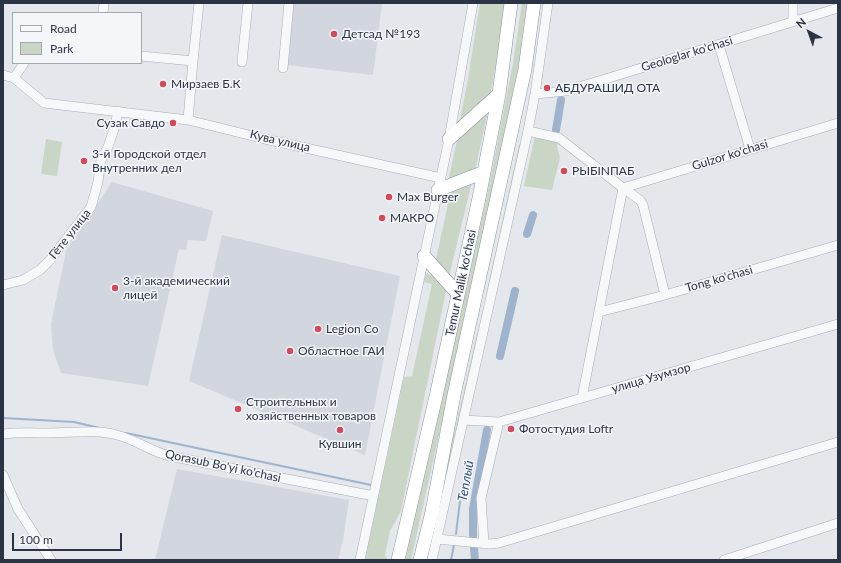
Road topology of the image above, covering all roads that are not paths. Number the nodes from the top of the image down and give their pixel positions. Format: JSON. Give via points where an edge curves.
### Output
{"nodes":[{"id":1,"x":199,"y":3,"type":"edge"},
{"id":2,"x":248,"y":3,"type":"edge"},
{"id":3,"x":289,"y":3,"type":"edge"},
{"id":4,"x":473,"y":3,"type":"edge"},
{"id":5,"x":511,"y":3,"type":"edge"},
{"id":6,"x":534,"y":3,"type":"edge"},
{"id":7,"x":548,"y":3,"type":"edge"},
{"id":8,"x":793,"y":3,"type":"edge"},
{"id":9,"x":838,"y":8,"type":"edge"},
{"id":10,"x":793,"y":22,"type":"junction"},
{"id":11,"x":719,"y":45,"type":"junction"},
{"id":12,"x":142,"y":56,"type":"edge"},
{"id":13,"x":193,"y":61,"type":"junction"},
{"id":14,"x":242,"y":62,"type":"dead end"},
{"id":15,"x":23,"y":64,"type":"edge"},
{"id":16,"x":283,"y":68,"type":"dead end"},
{"id":17,"x":3,"y":75,"type":"edge"},
{"id":18,"x":14,"y":78,"type":"junction"},
{"id":19,"x":499,"y":94,"type":"junction"},
{"id":20,"x":535,"y":94,"type":"junction"},
{"id":21,"x":118,"y":111,"type":"junction"},
{"id":22,"x":188,"y":120,"type":"junction"},
{"id":23,"x":838,"y":123,"type":"edge"},
{"id":24,"x":528,"y":131,"type":"junction"},
{"id":25,"x":449,"y":139,"type":"junction"},
{"id":26,"x":750,"y":149,"type":"junction"},
{"id":27,"x":484,"y":172,"type":"junction"},
{"id":28,"x":440,"y":184,"type":"junction"},
{"id":29,"x":623,"y":188,"type":"junction"},
{"id":30,"x":838,"y":245,"type":"edge"},
{"id":31,"x":424,"y":256,"type":"junction"},
{"id":32,"x":3,"y":285,"type":"edge"},
{"id":33,"x":458,"y":294,"type":"junction"},
{"id":34,"x":665,"y":295,"type":"junction"},
{"id":35,"x":599,"y":312,"type":"junction"},
{"id":36,"x":838,"y":324,"type":"edge"},
{"id":37,"x":582,"y":398,"type":"junction"},
{"id":38,"x":463,"y":420,"type":"junction"},
{"id":39,"x":499,"y":422,"type":"junction"},
{"id":40,"x":3,"y":434,"type":"edge"},
{"id":41,"x":838,"y":442,"type":"edge"},
{"id":42,"x":3,"y":475,"type":"edge"},
{"id":43,"x":374,"y":496,"type":"junction"},
{"id":44,"x":433,"y":506,"type":"junction"},
{"id":45,"x":441,"y":520,"type":"junction"},
{"id":46,"x":838,"y":524,"type":"edge"},
{"id":47,"x":437,"y":540,"type":"junction"},
{"id":48,"x":484,"y":544,"type":"junction"},
{"id":49,"x":51,"y":560,"type":"edge"},
{"id":50,"x":360,"y":560,"type":"edge"},
{"id":51,"x":398,"y":560,"type":"edge"},
{"id":52,"x":420,"y":560,"type":"edge"},
{"id":53,"x":432,"y":560,"type":"edge"},
{"id":54,"x":724,"y":560,"type":"edge"}],
"edges":[{"from":1,"to":13,"type":"street"},
{"from":2,"to":14,"type":"street"},
{"from":3,"to":16,"type":"street"},
{"from":4,"to":25,"type":"street"},
{"from":5,"to":19,"type":"highway","name":"Temur Malik ko'chasi"},
{"from":6,"to":44,"type":"highway","name":"Temur Malik ko'chasi","via":[[525,69],[454,395]]},
{"from":7,"to":20,"type":"street"},
{"from":8,"to":10,"type":"street"},
{"from":9,"to":10,"type":"street","name":"Geologlar ko'chasi"},
{"from":10,"to":11,"type":"street","name":"Geologlar ko'chasi"},
{"from":11,"to":20,"type":"street","name":"Geologlar ko'chasi","via":[[566,91]]},
{"from":11,"to":26,"type":"street"},
{"from":12,"to":13,"type":"street"},
{"from":13,"to":22,"type":"street"},
{"from":15,"to":18,"type":"street"},
{"from":17,"to":18,"type":"street"},
{"from":18,"to":21,"type":"street","name":"Кува улица","via":[[44,103]]},
{"from":19,"to":25,"type":"highway"},
{"from":19,"to":27,"type":"highway","name":"Temur Malik ko'chasi"},
{"from":20,"to":24,"type":"street"},
{"from":21,"to":22,"type":"street","name":"Кува улица"},
{"from":21,"to":32,"type":"street","name":"Гёте улица","via":[[108,147],[101,160],[91,207],[40,270],[23,280]]},
{"from":22,"to":28,"type":"street","name":"Кува улица"},
{"from":23,"to":26,"type":"street","name":"Gulzor ko'chasi"},
{"from":24,"to":29,"type":"street","via":[[559,138]]},
{"from":24,"to":38,"type":"street"},
{"from":25,"to":28,"type":"street"},
{"from":26,"to":29,"type":"street","name":"Gulzor ko'chasi"},
{"from":27,"to":28,"type":"highway"},
{"from":27,"to":33,"type":"highway","name":"Temur Malik ko'chasi"},
{"from":28,"to":31,"type":"street"},
{"from":29,"to":34,"type":"street","via":[[643,205]]},
{"from":29,"to":35,"type":"street"},
{"from":30,"to":34,"type":"street","name":"Tong ko'chasi"},
{"from":31,"to":33,"type":"highway"},
{"from":31,"to":43,"type":"street"},
{"from":33,"to":51,"type":"highway","name":"Temur Malik ko'chasi"},
{"from":34,"to":35,"type":"street","name":"Tong ko'chasi"},
{"from":35,"to":37,"type":"street"},
{"from":36,"to":37,"type":"street","name":"улица Узумзор"},
{"from":37,"to":39,"type":"street","name":"улица Узумзор"},
{"from":38,"to":39,"type":"street","name":"улица Узумзор"},
{"from":38,"to":45,"type":"street"},
{"from":39,"to":48,"type":"street","via":[[481,498]]},
{"from":40,"to":43,"type":"street","name":"Qorasub Bo'yi ko'chasi","via":[[91,431],[117,435],[169,456]]},
{"from":41,"to":48,"type":"street","via":[[498,544]]},
{"from":42,"to":49,"type":"street","via":[[18,509]]},
{"from":43,"to":50,"type":"street"},
{"from":44,"to":45,"type":"street"},
{"from":44,"to":52,"type":"highway","name":"Temur Malik ko'chasi"},
{"from":45,"to":47,"type":"street"},
{"from":46,"to":54,"type":"street"},
{"from":47,"to":48,"type":"street"},
{"from":47,"to":53,"type":"street"}]}
